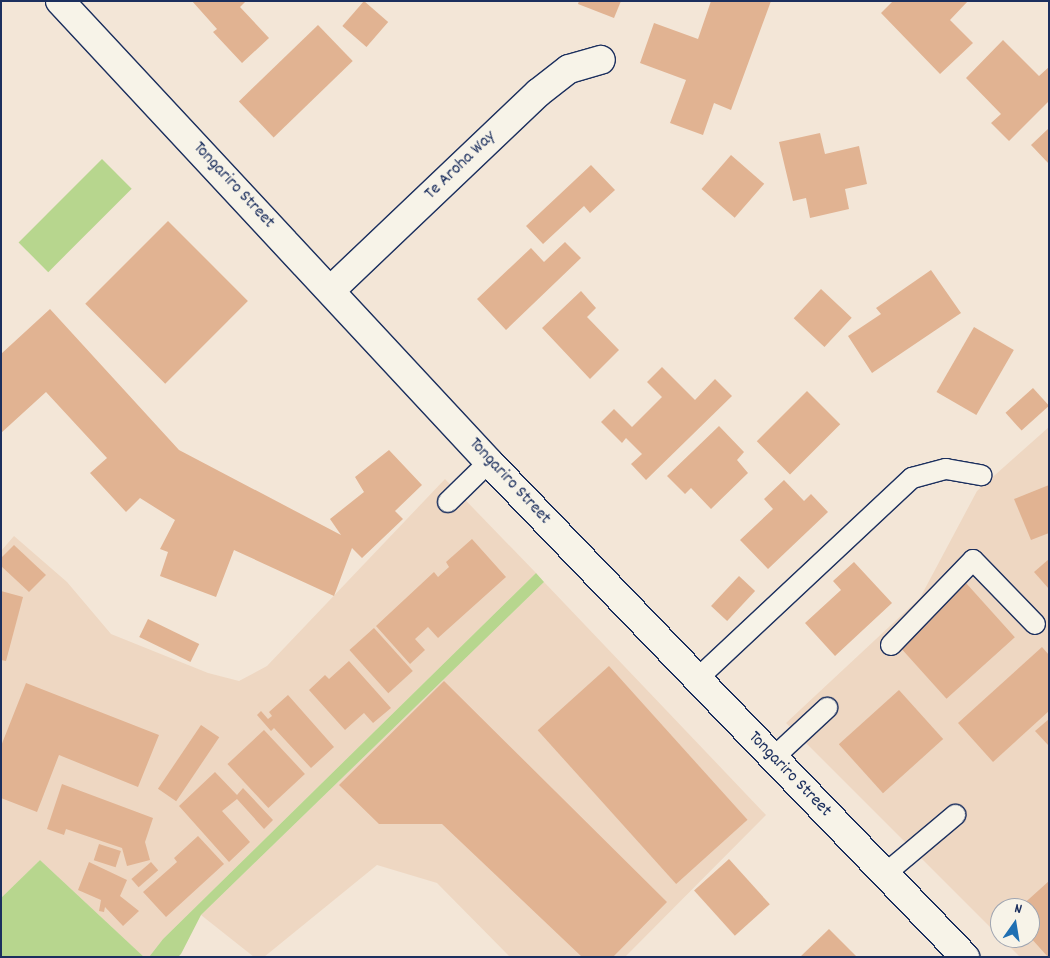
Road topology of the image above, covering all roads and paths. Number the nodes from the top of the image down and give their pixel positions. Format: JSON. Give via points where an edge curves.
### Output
{"nodes":[{"id":1,"x":60,"y":1,"type":"edge"},
{"id":2,"x":602,"y":60,"type":"dead end"},
{"id":3,"x":331,"y":290,"type":"junction"},
{"id":4,"x":489,"y":462,"type":"junction"},
{"id":5,"x":981,"y":475,"type":"dead end"},
{"id":6,"x":448,"y":502,"type":"dead end"},
{"id":7,"x":1035,"y":624,"type":"dead end"},
{"id":8,"x":891,"y":645,"type":"dead end"},
{"id":9,"x":696,"y":680,"type":"junction"},
{"id":10,"x":827,"y":708,"type":"dead end"},
{"id":11,"x":773,"y":758,"type":"junction"},
{"id":12,"x":955,"y":815,"type":"dead end"},
{"id":13,"x":885,"y":874,"type":"junction"},
{"id":14,"x":965,"y":957,"type":"edge"}],
"edges":[{"from":1,"to":3,"type":"street","name":"Tongariro Street"},
{"from":2,"to":3,"type":"street","name":"Te Aroha Way","via":[[569,69],[538,93]]},
{"from":3,"to":4,"type":"street","name":"Tongariro Street"},
{"from":4,"to":6,"type":"lane"},
{"from":4,"to":9,"type":"street","name":"Tongariro Street"},
{"from":5,"to":9,"type":"lane","via":[[946,470],[912,478]]},
{"from":7,"to":8,"type":"lane","via":[[974,560]]},
{"from":9,"to":11,"type":"street","name":"Tongariro Street"},
{"from":10,"to":11,"type":"lane"},
{"from":11,"to":13,"type":"street","name":"Tongariro Street"},
{"from":12,"to":13,"type":"lane"},
{"from":13,"to":14,"type":"street","name":"Tongariro Street"}]}
